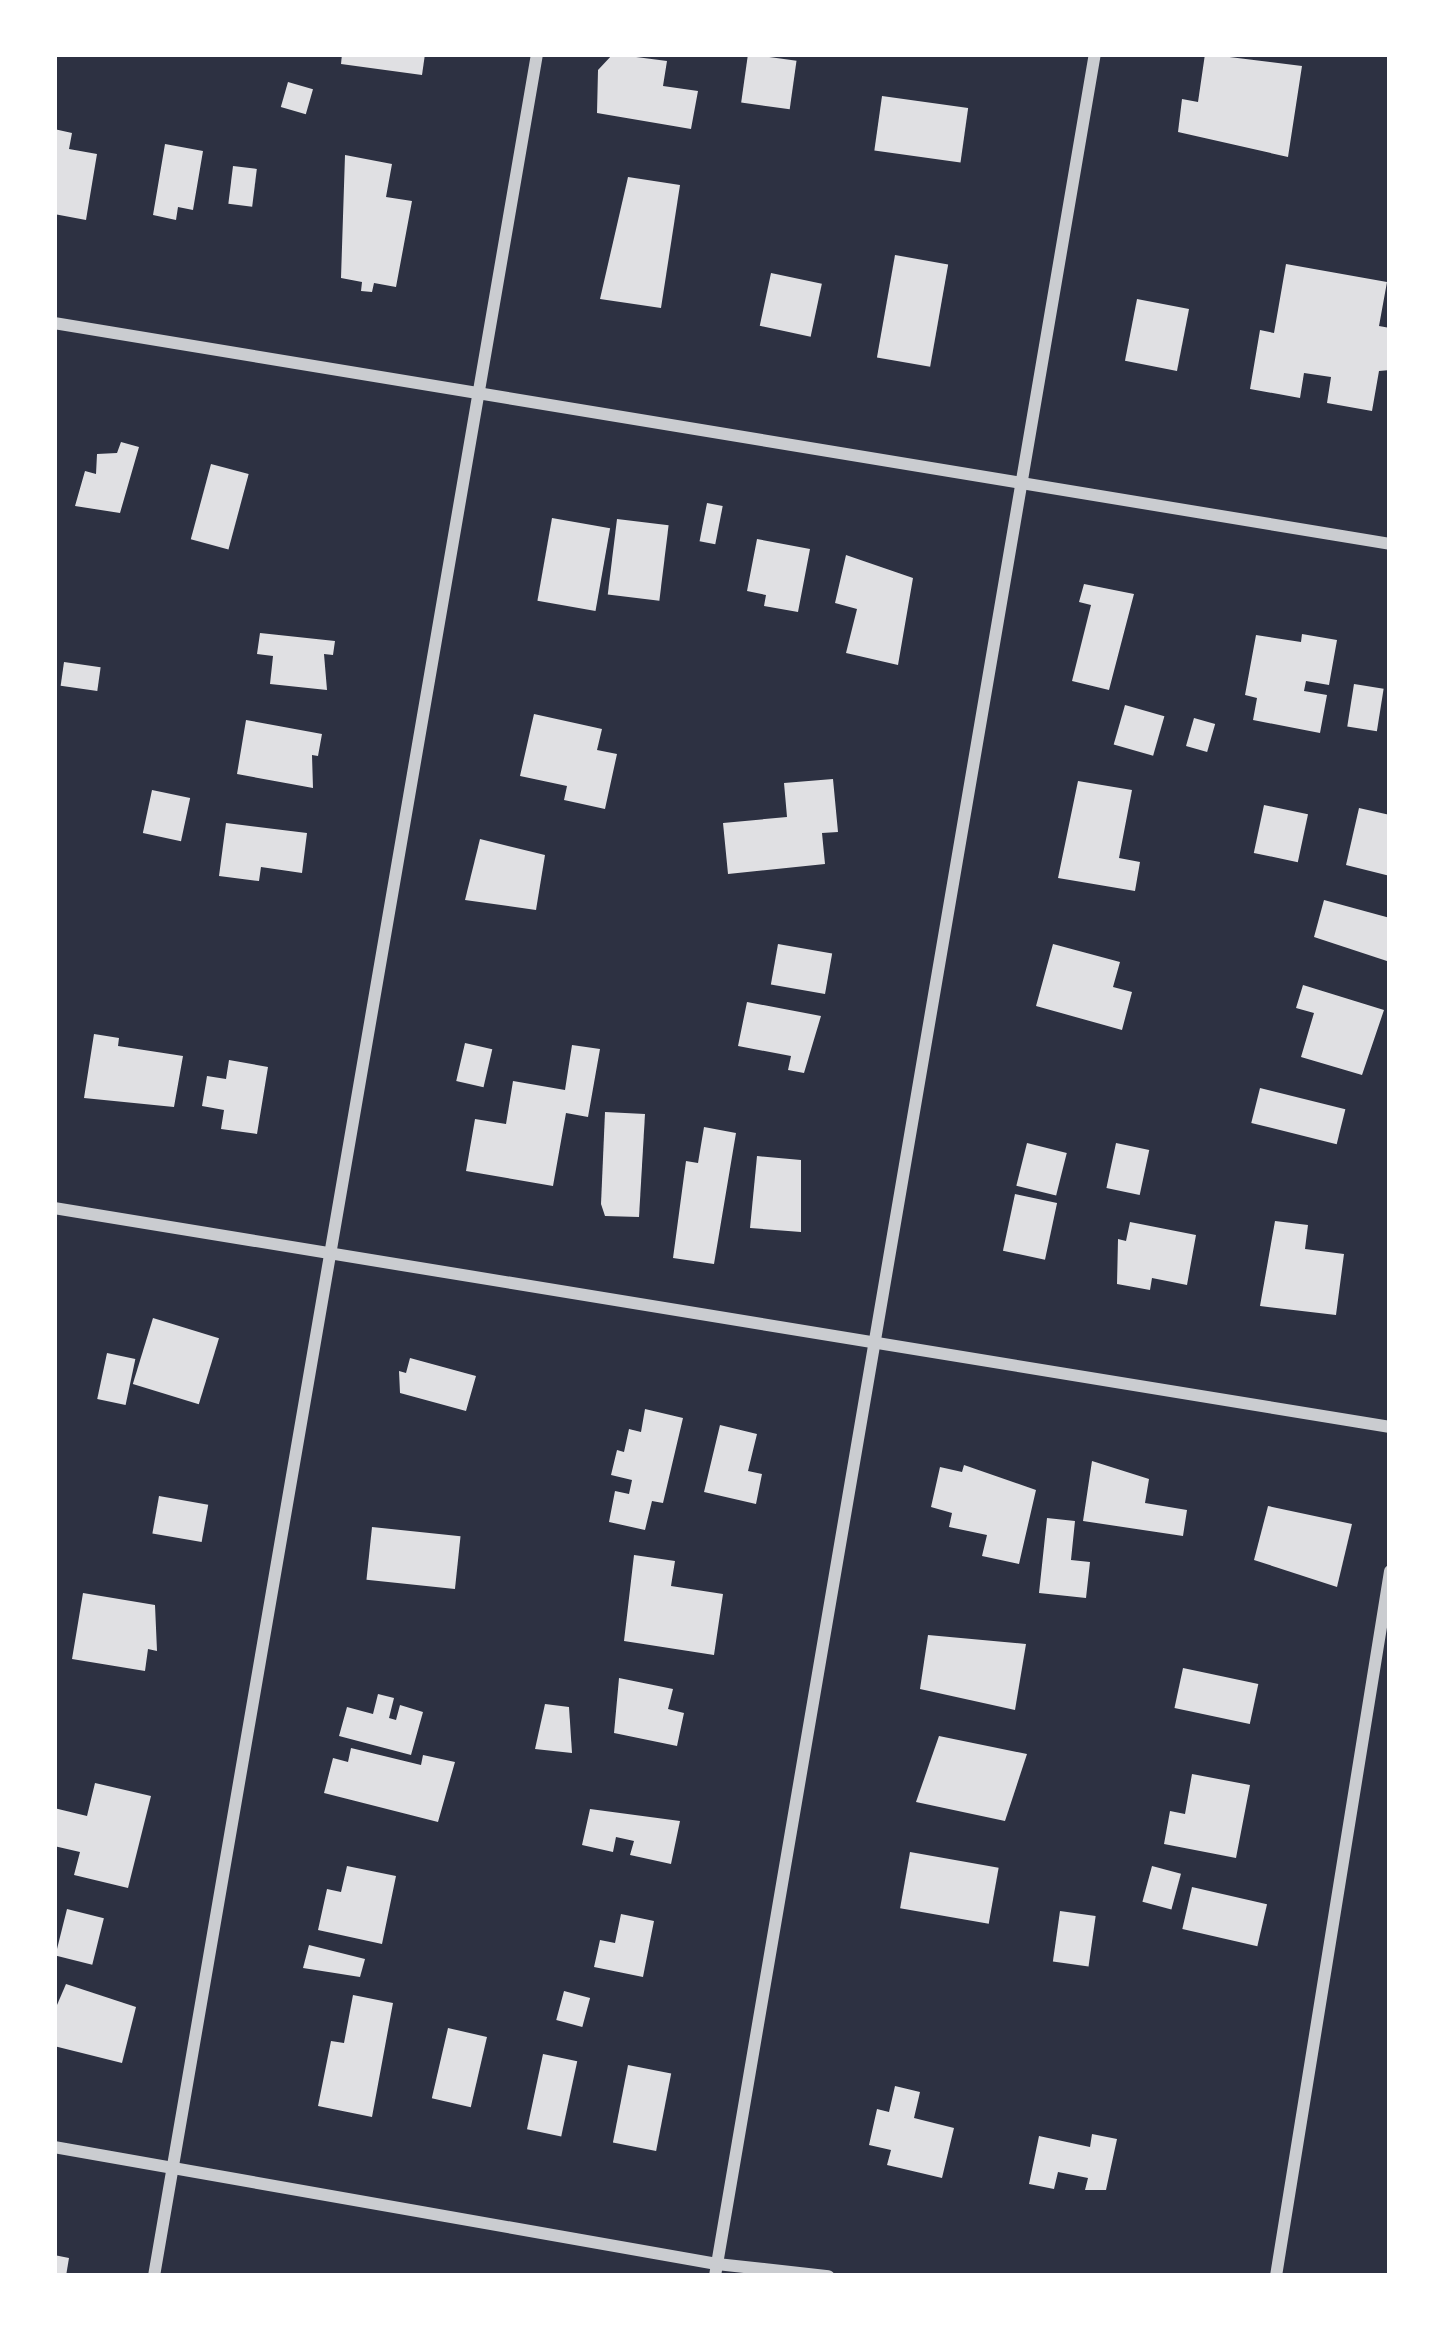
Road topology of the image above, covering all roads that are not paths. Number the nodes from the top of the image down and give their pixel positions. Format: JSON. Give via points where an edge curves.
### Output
{"nodes":[{"id":1,"x":537,"y":54,"type":"edge"},
{"id":2,"x":1095,"y":54,"type":"edge"},
{"id":3,"x":54,"y":323,"type":"edge"},
{"id":4,"x":478,"y":396,"type":"junction"},
{"id":5,"x":1019,"y":487,"type":"junction"},
{"id":6,"x":1390,"y":544,"type":"edge"},
{"id":7,"x":54,"y":1208,"type":"edge"},
{"id":8,"x":331,"y":1252,"type":"junction"},
{"id":9,"x":879,"y":1346,"type":"junction"},
{"id":10,"x":1390,"y":1427,"type":"edge"},
{"id":11,"x":1390,"y":1570,"type":"edge"},
{"id":12,"x":54,"y":2147,"type":"edge"},
{"id":13,"x":172,"y":2167,"type":"junction"},
{"id":14,"x":716,"y":2270,"type":"edge"},
{"id":15,"x":154,"y":2276,"type":"edge"},
{"id":16,"x":828,"y":2276,"type":"edge"},
{"id":17,"x":1276,"y":2276,"type":"edge"}],
"edges":[{"from":1,"to":4,"type":"street"},
{"from":2,"to":5,"type":"street"},
{"from":3,"to":4,"type":"street"},
{"from":4,"to":5,"type":"street"},
{"from":4,"to":8,"type":"street"},
{"from":5,"to":6,"type":"street"},
{"from":5,"to":9,"type":"street"},
{"from":7,"to":8,"type":"street"},
{"from":8,"to":9,"type":"street"},
{"from":8,"to":13,"type":"street"},
{"from":9,"to":10,"type":"street"},
{"from":9,"to":14,"type":"street"},
{"from":11,"to":17,"type":"street"},
{"from":12,"to":13,"type":"street"},
{"from":13,"to":14,"type":"street"},
{"from":13,"to":15,"type":"street"},
{"from":14,"to":16,"type":"street"}]}
